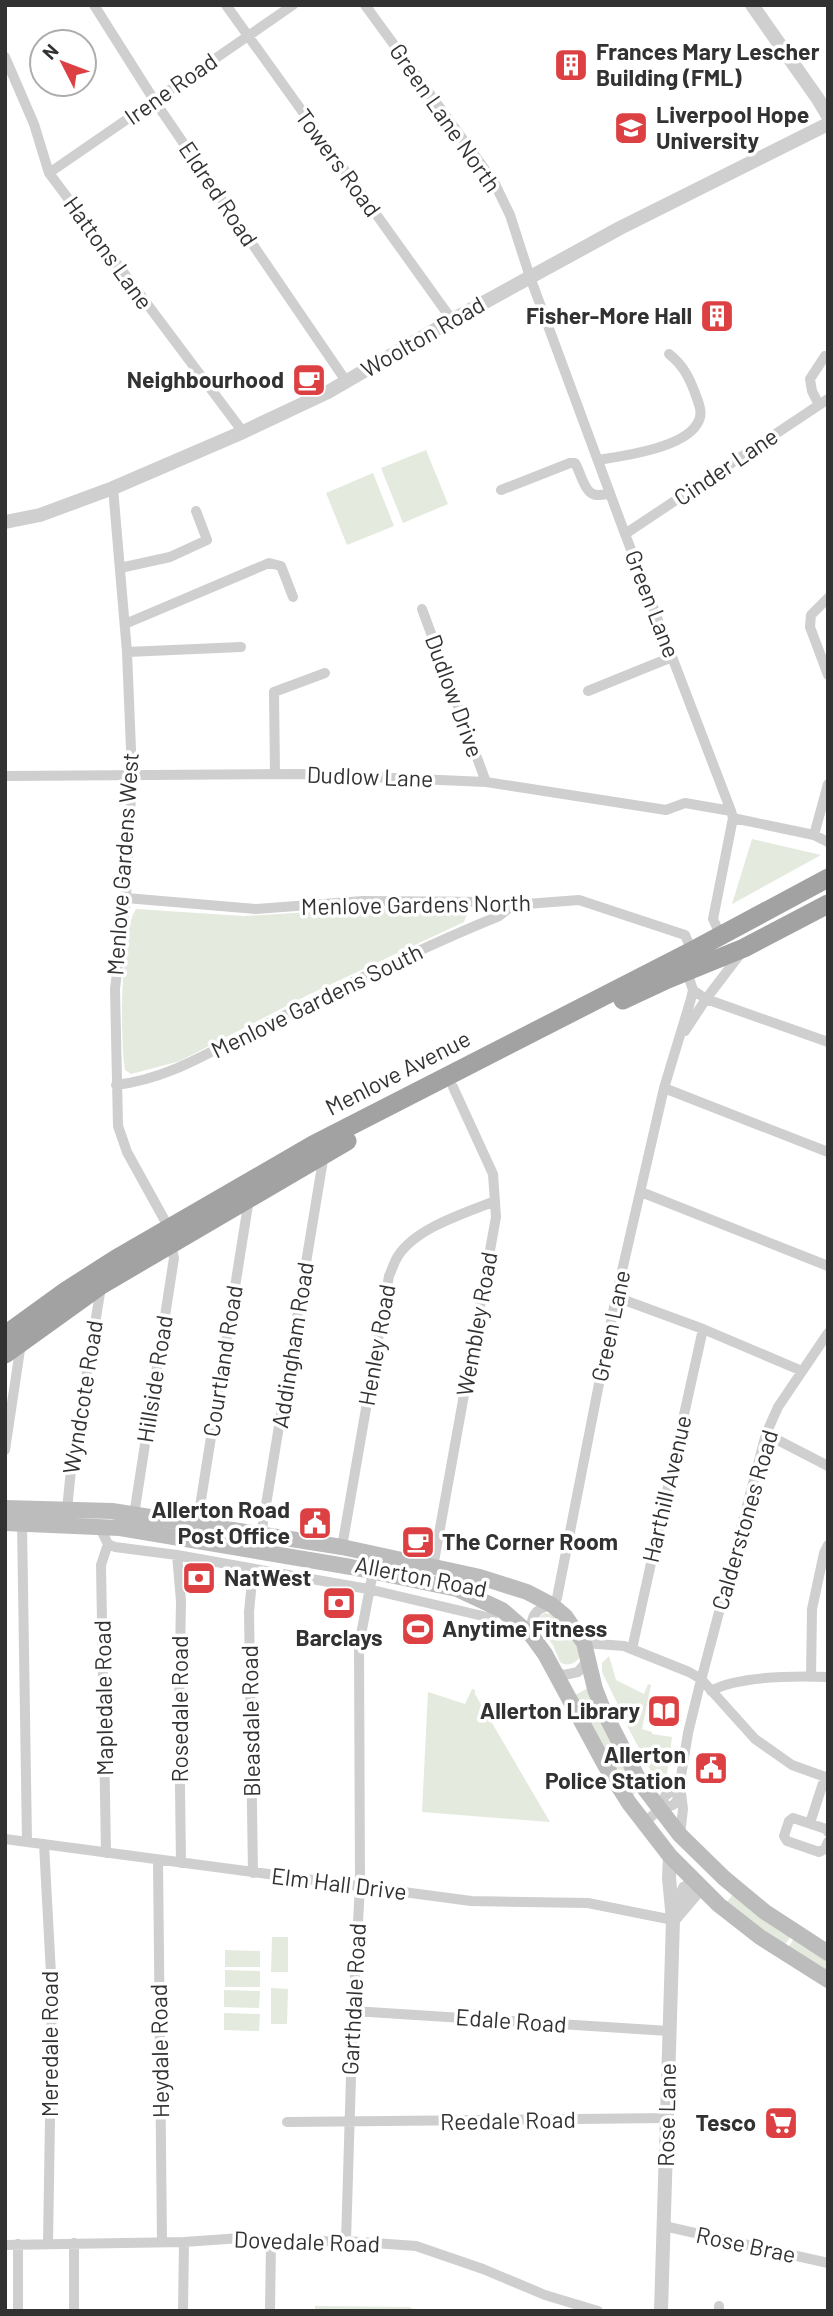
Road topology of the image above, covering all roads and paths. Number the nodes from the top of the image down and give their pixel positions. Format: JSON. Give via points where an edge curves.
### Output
{"nodes":[{"id":1,"x":94,"y":5,"type":"edge"},
{"id":2,"x":226,"y":5,"type":"edge"},
{"id":3,"x":293,"y":5,"type":"edge"},
{"id":4,"x":365,"y":5,"type":"edge"},
{"id":5,"x":752,"y":5,"type":"edge"},
{"id":6,"x":247,"y":36,"type":"junction"},
{"id":7,"x":5,"y":57,"type":"edge"},
{"id":8,"x":154,"y":100,"type":"junction"},
{"id":9,"x":828,"y":116,"type":"edge"},
{"id":10,"x":828,"y":124,"type":"edge"},
{"id":11,"x":50,"y":173,"type":"junction"},
{"id":12,"x":530,"y":276,"type":"junction"},
{"id":13,"x":452,"y":320,"type":"junction"},
{"id":14,"x":669,"y":354,"type":"dead end"},
{"id":15,"x":825,"y":356,"type":"dead end"},
{"id":16,"x":346,"y":381,"type":"junction"},
{"id":17,"x":823,"y":402,"type":"edge"},
{"id":18,"x":243,"y":432,"type":"junction"},
{"id":19,"x":598,"y":460,"type":"junction"},
{"id":20,"x":113,"y":488,"type":"junction"},
{"id":21,"x":501,"y":490,"type":"dead end"},
{"id":22,"x":610,"y":493,"type":"junction"},
{"id":23,"x":196,"y":511,"type":"dead end"},
{"id":24,"x":5,"y":522,"type":"edge"},
{"id":25,"x":625,"y":534,"type":"junction"},
{"id":26,"x":120,"y":568,"type":"junction"},
{"id":27,"x":293,"y":597,"type":"dead end"},
{"id":28,"x":828,"y":598,"type":"edge"},
{"id":29,"x":422,"y":609,"type":"dead end"},
{"id":30,"x":125,"y":624,"type":"junction"},
{"id":31,"x":241,"y":647,"type":"dead end"},
{"id":32,"x":127,"y":652,"type":"junction"},
{"id":33,"x":672,"y":657,"type":"junction"},
{"id":34,"x":325,"y":673,"type":"dead end"},
{"id":35,"x":828,"y":675,"type":"edge"},
{"id":36,"x":588,"y":691,"type":"dead end"},
{"id":37,"x":132,"y":774,"type":"junction"},
{"id":38,"x":275,"y":774,"type":"junction"},
{"id":39,"x":5,"y":776,"type":"edge"},
{"id":40,"x":486,"y":782,"type":"junction"},
{"id":41,"x":828,"y":783,"type":"edge"},
{"id":42,"x":732,"y":815,"type":"junction"},
{"id":43,"x":814,"y":835,"type":"junction"},
{"id":44,"x":828,"y":842,"type":"edge"},
{"id":45,"x":828,"y":878,"type":"edge"},
{"id":46,"x":126,"y":898,"type":"junction"},
{"id":47,"x":828,"y":904,"type":"edge"},
{"id":48,"x":513,"y":905,"type":"junction"},
{"id":49,"x":742,"y":923,"type":"junction"},
{"id":50,"x":720,"y":934,"type":"junction"},
{"id":51,"x":748,"y":946,"type":"junction"},
{"id":52,"x":692,"y":951,"type":"junction"},
{"id":53,"x":690,"y":981,"type":"junction"},
{"id":54,"x":706,"y":999,"type":"junction"},
{"id":55,"x":828,"y":1042,"type":"edge"},
{"id":56,"x":675,"y":1048,"type":"junction"},
{"id":57,"x":116,"y":1085,"type":"junction"},
{"id":58,"x":453,"y":1087,"type":"junction"},
{"id":59,"x":664,"y":1088,"type":"junction"},
{"id":60,"x":828,"y":1152,"type":"edge"},
{"id":61,"x":324,"y":1154,"type":"junction"},
{"id":62,"x":641,"y":1192,"type":"junction"},
{"id":63,"x":250,"y":1198,"type":"junction"},
{"id":64,"x":495,"y":1201,"type":"junction"},
{"id":65,"x":170,"y":1236,"type":"junction"},
{"id":66,"x":828,"y":1266,"type":"edge"},
{"id":67,"x":101,"y":1285,"type":"junction"},
{"id":68,"x":616,"y":1297,"type":"junction"},
{"id":69,"x":703,"y":1329,"type":"junction"},
{"id":70,"x":828,"y":1333,"type":"edge"},
{"id":71,"x":13,"y":1338,"type":"edge"},
{"id":72,"x":5,"y":1354,"type":"edge"},
{"id":73,"x":802,"y":1371,"type":"junction"},
{"id":74,"x":766,"y":1434,"type":"junction"},
{"id":75,"x":5,"y":1450,"type":"edge"},
{"id":76,"x":828,"y":1465,"type":"edge"},
{"id":77,"x":5,"y":1508,"type":"edge"},
{"id":78,"x":67,"y":1509,"type":"junction"},
{"id":79,"x":134,"y":1515,"type":"junction"},
{"id":80,"x":10,"y":1523,"type":"edge"},
{"id":81,"x":197,"y":1525,"type":"junction"},
{"id":82,"x":99,"y":1526,"type":"junction"},
{"id":83,"x":261,"y":1535,"type":"junction"},
{"id":84,"x":108,"y":1544,"type":"junction"},
{"id":85,"x":828,"y":1545,"type":"edge"},
{"id":86,"x":342,"y":1547,"type":"junction"},
{"id":87,"x":177,"y":1555,"type":"junction"},
{"id":88,"x":433,"y":1567,"type":"junction"},
{"id":89,"x":253,"y":1571,"type":"junction"},
{"id":90,"x":373,"y":1572,"type":"junction"},
{"id":91,"x":368,"y":1589,"type":"junction"},
{"id":92,"x":552,"y":1605,"type":"junction"},
{"id":93,"x":502,"y":1610,"type":"junction"},
{"id":94,"x":532,"y":1636,"type":"junction"},
{"id":95,"x":584,"y":1643,"type":"junction"},
{"id":96,"x":632,"y":1648,"type":"junction"},
{"id":97,"x":588,"y":1660,"type":"junction"},
{"id":98,"x":555,"y":1672,"type":"junction"},
{"id":99,"x":811,"y":1676,"type":"junction"},
{"id":100,"x":828,"y":1676,"type":"edge"},
{"id":101,"x":701,"y":1679,"type":"junction"},
{"id":102,"x":711,"y":1691,"type":"junction"},
{"id":103,"x":826,"y":1777,"type":"edge"},
{"id":104,"x":681,"y":1784,"type":"junction"},
{"id":105,"x":660,"y":1809,"type":"junction"},
{"id":106,"x":643,"y":1823,"type":"junction"},
{"id":107,"x":810,"y":1823,"type":"junction"},
{"id":108,"x":828,"y":1832,"type":"edge"},
{"id":109,"x":680,"y":1835,"type":"junction"},
{"id":110,"x":5,"y":1839,"type":"edge"},
{"id":111,"x":27,"y":1842,"type":"junction"},
{"id":112,"x":828,"y":1842,"type":"edge"},
{"id":113,"x":44,"y":1844,"type":"junction"},
{"id":114,"x":106,"y":1853,"type":"junction"},
{"id":115,"x":670,"y":1856,"type":"junction"},
{"id":116,"x":158,"y":1860,"type":"junction"},
{"id":117,"x":181,"y":1863,"type":"junction"},
{"id":118,"x":711,"y":1867,"type":"junction"},
{"id":119,"x":253,"y":1872,"type":"junction"},
{"id":120,"x":696,"y":1884,"type":"junction"},
{"id":121,"x":360,"y":1886,"type":"junction"},
{"id":122,"x":673,"y":1920,"type":"junction"},
{"id":123,"x":828,"y":1952,"type":"edge"},
{"id":124,"x":828,"y":1980,"type":"edge"},
{"id":125,"x":353,"y":2011,"type":"junction"},
{"id":126,"x":669,"y":2031,"type":"junction"},
{"id":127,"x":668,"y":2118,"type":"junction"},
{"id":128,"x":287,"y":2122,"type":"dead end"},
{"id":129,"x":349,"y":2122,"type":"junction"},
{"id":130,"x":664,"y":2226,"type":"junction"},
{"id":131,"x":346,"y":2241,"type":"junction"},
{"id":132,"x":162,"y":2242,"type":"junction"},
{"id":133,"x":184,"y":2242,"type":"junction"},
{"id":134,"x":271,"y":2242,"type":"junction"},
{"id":135,"x":74,"y":2243,"type":"junction"},
{"id":136,"x":18,"y":2244,"type":"junction"},
{"id":137,"x":48,"y":2244,"type":"junction"},
{"id":138,"x":5,"y":2245,"type":"edge"},
{"id":139,"x":828,"y":2263,"type":"edge"},
{"id":140,"x":18,"y":2311,"type":"edge"},
{"id":141,"x":74,"y":2311,"type":"edge"},
{"id":142,"x":183,"y":2311,"type":"edge"},
{"id":143,"x":270,"y":2311,"type":"edge"},
{"id":144,"x":598,"y":2311,"type":"edge"},
{"id":145,"x":661,"y":2311,"type":"edge"}],
"edges":[{"from":1,"to":8,"type":"street","name":"Eldred Road"},
{"from":2,"to":6,"type":"street","name":"Towers Road"},
{"from":3,"to":6,"type":"street","name":"Irene Road"},
{"from":4,"to":12,"type":"street","name":"Green Lane North","via":[[494,182]]},
{"from":5,"to":9,"type":"street"},
{"from":6,"to":8,"type":"street","name":"Irene Road"},
{"from":6,"to":13,"type":"street","name":"Towers Road"},
{"from":7,"to":11,"type":"street","name":"Hattons Lane"},
{"from":8,"to":11,"type":"street","name":"Irene Road"},
{"from":8,"to":16,"type":"street","name":"Eldred Road"},
{"from":10,"to":12,"type":"street","name":"Woolton Road"},
{"from":11,"to":18,"type":"street","name":"Hattons Lane"},
{"from":12,"to":13,"type":"street","name":"Woolton Road"},
{"from":12,"to":19,"type":"street","name":"Green Lane"},
{"from":13,"to":16,"type":"street","name":"Woolton Road"},
{"from":14,"to":19,"type":"street","via":[[681,363],[691,383],[701,410],[697,425],[679,439],[641,454]]},
{"from":15,"to":17,"type":"street","via":[[810,379],[812,391]]},
{"from":16,"to":18,"type":"street","name":"Woolton Road"},
{"from":17,"to":25,"type":"street","name":"Cinder Lane"},
{"from":18,"to":20,"type":"street","name":"Woolton Road"},
{"from":19,"to":22,"type":"street","name":"Green Lane"},
{"from":20,"to":24,"type":"street","name":"Woolton Road","via":[[40,515]]},
{"from":20,"to":26,"type":"street","name":"Menlove Gardens West"},
{"from":21,"to":22,"type":"street","via":[[575,463],[593,496]]},
{"from":22,"to":25,"type":"street","name":"Green Lane"},
{"from":23,"to":26,"type":"street","via":[[207,540],[170,557]]},
{"from":25,"to":33,"type":"street","name":"Green Lane"},
{"from":26,"to":30,"type":"street","name":"Menlove Gardens West"},
{"from":27,"to":30,"type":"street","via":[[281,566],[270,563]]},
{"from":28,"to":35,"type":"street","via":[[811,615],[810,627]]},
{"from":29,"to":40,"type":"street","name":"Dudlow Drive"},
{"from":30,"to":32,"type":"street","name":"Menlove Gardens West"},
{"from":31,"to":32,"type":"street"},
{"from":32,"to":37,"type":"street","name":"Menlove Gardens West"},
{"from":33,"to":36,"type":"street"},
{"from":33,"to":42,"type":"street","name":"Green Lane"},
{"from":34,"to":38,"type":"street","via":[[274,692]]},
{"from":37,"to":38,"type":"street","name":"Dudlow Lane"},
{"from":37,"to":39,"type":"street","name":"Dudlow Lane"},
{"from":37,"to":46,"type":"street","name":"Menlove Gardens West"},
{"from":38,"to":40,"type":"street","name":"Dudlow Lane"},
{"from":40,"to":42,"type":"street","name":"Dudlow Lane","via":[[666,810],[685,803]]},
{"from":41,"to":43,"type":"street"},
{"from":42,"to":43,"type":"street","name":"Dudlow Lane"},
{"from":42,"to":50,"type":"street","via":[[713,919]]},
{"from":43,"to":44,"type":"street","name":"Dudlow Lane"},
{"from":45,"to":49,"type":"highway","name":"Menlove Avenue"},
{"from":46,"to":48,"type":"street","name":"Menlove Gardens North","via":[[256,909],[363,901]]},
{"from":46,"to":57,"type":"street","name":"Menlove Gardens West","via":[[115,989]]},
{"from":47,"to":51,"type":"highway","name":"Menlove Avenue"},
{"from":48,"to":52,"type":"street","name":"Menlove Gardens North","via":[[579,900],[685,935]]},
{"from":48,"to":57,"type":"street","name":"Menlove Gardens South","via":[[499,916],[294,1010],[185,1067]]},
{"from":49,"to":50,"type":"highway","name":"Menlove Avenue"},
{"from":49,"to":51,"type":"highway"},
{"from":50,"to":52,"type":"highway","name":"Menlove Avenue"},
{"from":51,"to":53,"type":"highway","name":"Menlove Avenue"},
{"from":51,"to":54,"type":"street","name":"Green Lane"},
{"from":52,"to":53,"type":"highway"},
{"from":52,"to":65,"type":"highway","name":"Menlove Avenue","via":[[313,1145]]},
{"from":53,"to":54,"type":"street"},
{"from":53,"to":56,"type":"street","name":"Green Lane"},
{"from":53,"to":58,"type":"highway","name":"Menlove Avenue","via":[[644,990]]},
{"from":54,"to":55,"type":"street"},
{"from":54,"to":56,"type":"street","name":"Green Lane"},
{"from":56,"to":59,"type":"street","name":"Green Lane"},
{"from":57,"to":65,"type":"street","name":"Menlove Gardens West","via":[[118,1126],[127,1152]]},
{"from":58,"to":61,"type":"highway","name":"Menlove Avenue"},
{"from":58,"to":64,"type":"street","name":"Wembley Road","via":[[493,1174]]},
{"from":59,"to":60,"type":"street"},
{"from":59,"to":62,"type":"street","name":"Green Lane"},
{"from":61,"to":63,"type":"highway","name":"Menlove Avenue"},
{"from":61,"to":83,"type":"street","name":"Addingham Road"},
{"from":62,"to":66,"type":"street"},
{"from":62,"to":68,"type":"street","name":"Green Lane"},
{"from":63,"to":65,"type":"highway","name":"Menlove Avenue"},
{"from":63,"to":81,"type":"street","name":"Courtland Road"},
{"from":64,"to":86,"type":"street","name":"Henley Road","via":[[439,1224],[412,1240],[397,1256],[389,1276]]},
{"from":64,"to":88,"type":"street","name":"Wembley Road","via":[[492,1248]]},
{"from":65,"to":67,"type":"highway","name":"Menlove Avenue"},
{"from":65,"to":71,"type":"highway","name":"Menlove Avenue","via":[[66,1292]]},
{"from":65,"to":79,"type":"street","name":"Hillside Road","via":[[174,1258]]},
{"from":67,"to":71,"type":"highway","name":"Menlove Avenue"},
{"from":67,"to":78,"type":"street","name":"Wyndcote Road"},
{"from":68,"to":69,"type":"street"},
{"from":68,"to":92,"type":"street","name":"Green Lane","via":[[564,1566]]},
{"from":69,"to":73,"type":"street"},
{"from":69,"to":96,"type":"street","name":"Harthill Avenue"},
{"from":70,"to":73,"type":"street","name":"Calderstones Road"},
{"from":71,"to":72,"type":"highway","name":"Menlove Avenue"},
{"from":71,"to":75,"type":"street"},
{"from":73,"to":74,"type":"street","name":"Calderstones Road"},
{"from":74,"to":76,"type":"street"},
{"from":74,"to":101,"type":"street","name":"Calderstones Road"},
{"from":77,"to":78,"type":"main road","name":"Allerton Road"},
{"from":78,"to":79,"type":"main road","name":"Allerton Road"},
{"from":79,"to":81,"type":"main road","name":"Allerton Road"},
{"from":80,"to":82,"type":"main road","name":"Allerton Road"},
{"from":80,"to":111,"type":"street"},
{"from":81,"to":83,"type":"main road","name":"Allerton Road"},
{"from":82,"to":84,"type":"street"},
{"from":82,"to":90,"type":"main road","name":"Allerton Road"},
{"from":83,"to":86,"type":"main road","name":"Allerton Road"},
{"from":84,"to":87,"type":"street","name":"Allerton Road"},
{"from":84,"to":114,"type":"street","name":"Mapledale Road","via":[[101,1564]]},
{"from":85,"to":99,"type":"street","via":[[812,1609]]},
{"from":86,"to":88,"type":"main road","name":"Allerton Road"},
{"from":87,"to":89,"type":"street","name":"Allerton Road"},
{"from":87,"to":117,"type":"street","name":"Rosedale Road"},
{"from":88,"to":92,"type":"main road","name":"Allerton Road","via":[[527,1592]]},
{"from":89,"to":91,"type":"street","name":"Allerton Road"},
{"from":89,"to":119,"type":"street","name":"Bleasdale Road","via":[[249,1612]]},
{"from":90,"to":91,"type":"street","name":"Garthdale Road"},
{"from":90,"to":93,"type":"main road","name":"Allerton Road","via":[[457,1589]]},
{"from":91,"to":93,"type":"street","name":"Allerton Road","via":[[487,1617]]},
{"from":91,"to":121,"type":"street","name":"Garthdale Road","via":[[359,1645]]},
{"from":92,"to":94,"type":"street","via":[[542,1606],[534,1614]]},
{"from":92,"to":95,"type":"main road"},
{"from":93,"to":94,"type":"main road"},
{"from":94,"to":98,"type":"main road"},
{"from":95,"to":96,"type":"street"},
{"from":95,"to":97,"type":"main road"},
{"from":96,"to":101,"type":"street"},
{"from":97,"to":98,"type":"street","via":[[578,1672]]},
{"from":97,"to":105,"type":"main road","via":[[604,1712],[641,1784]]},
{"from":98,"to":106,"type":"main road","via":[[605,1765]]},
{"from":99,"to":100,"type":"street"},
{"from":99,"to":102,"type":"street","via":[[743,1681]]},
{"from":101,"to":102,"type":"street"},
{"from":101,"to":104,"type":"street"},
{"from":102,"to":103,"type":"street","via":[[755,1739],[792,1765]]},
{"from":103,"to":107,"type":"street"},
{"from":104,"to":105,"type":"street","via":[[665,1796]]},
{"from":104,"to":109,"type":"street"},
{"from":105,"to":106,"type":"street"},
{"from":105,"to":109,"type":"main road"},
{"from":106,"to":115,"type":"main road"},
{"from":107,"to":108,"type":"street"},
{"from":107,"to":112,"type":"street","via":[[789,1821],[787,1841],[819,1852]]},
{"from":109,"to":118,"type":"main road"},
{"from":110,"to":111,"type":"street","name":"Elm Hall Drive"},
{"from":111,"to":113,"type":"street","name":"Elm Hall Drive"},
{"from":113,"to":114,"type":"street","name":"Elm Hall Drive"},
{"from":113,"to":137,"type":"street","name":"Meredale Road","via":[[52,1993]]},
{"from":114,"to":116,"type":"street","name":"Elm Hall Drive"},
{"from":115,"to":120,"type":"main road"},
{"from":115,"to":122,"type":"street","name":"Rose Lane"},
{"from":116,"to":117,"type":"street","name":"Elm Hall Drive"},
{"from":116,"to":132,"type":"street","name":"Heydale Road"},
{"from":117,"to":119,"type":"street","name":"Elm Hall Drive"},
{"from":118,"to":120,"type":"street"},
{"from":118,"to":123,"type":"main road","via":[[765,1912]]},
{"from":119,"to":121,"type":"street","name":"Elm Hall Drive"},
{"from":120,"to":122,"type":"street","via":[[695,1894]]},
{"from":120,"to":124,"type":"main road","via":[[760,1937]]},
{"from":121,"to":122,"type":"street","name":"Elm Hall Drive","via":[[471,1901],[588,1903]]},
{"from":121,"to":125,"type":"street","name":"Garthdale Road"},
{"from":122,"to":126,"type":"street","name":"Rose Lane"},
{"from":125,"to":126,"type":"street","name":"Edale Road"},
{"from":125,"to":129,"type":"street","name":"Garthdale Road"},
{"from":126,"to":127,"type":"street","name":"Rose Lane"},
{"from":127,"to":129,"type":"street","name":"Reedale Road"},
{"from":127,"to":130,"type":"street","name":"Rose Lane"},
{"from":128,"to":129,"type":"street","name":"Reedale Road"},
{"from":129,"to":131,"type":"street","name":"Garthdale Road"},
{"from":130,"to":139,"type":"street","name":"Rose Brae"},
{"from":130,"to":145,"type":"street","name":"Rose Lane"},
{"from":131,"to":134,"type":"street","name":"Dovedale Road"},
{"from":131,"to":144,"type":"street","name":"Dovedale Road","via":[[416,2246]]},
{"from":132,"to":133,"type":"street","name":"Dovedale Road"},
{"from":132,"to":135,"type":"street","name":"Dovedale Road"},
{"from":133,"to":134,"type":"street","name":"Dovedale Road","via":[[242,2238]]},
{"from":133,"to":142,"type":"street"},
{"from":134,"to":143,"type":"street"},
{"from":135,"to":137,"type":"street","name":"Dovedale Road"},
{"from":135,"to":141,"type":"street"},
{"from":136,"to":137,"type":"street","name":"Dovedale Road"},
{"from":136,"to":138,"type":"street","name":"Dovedale Road"},
{"from":136,"to":140,"type":"street"}]}
